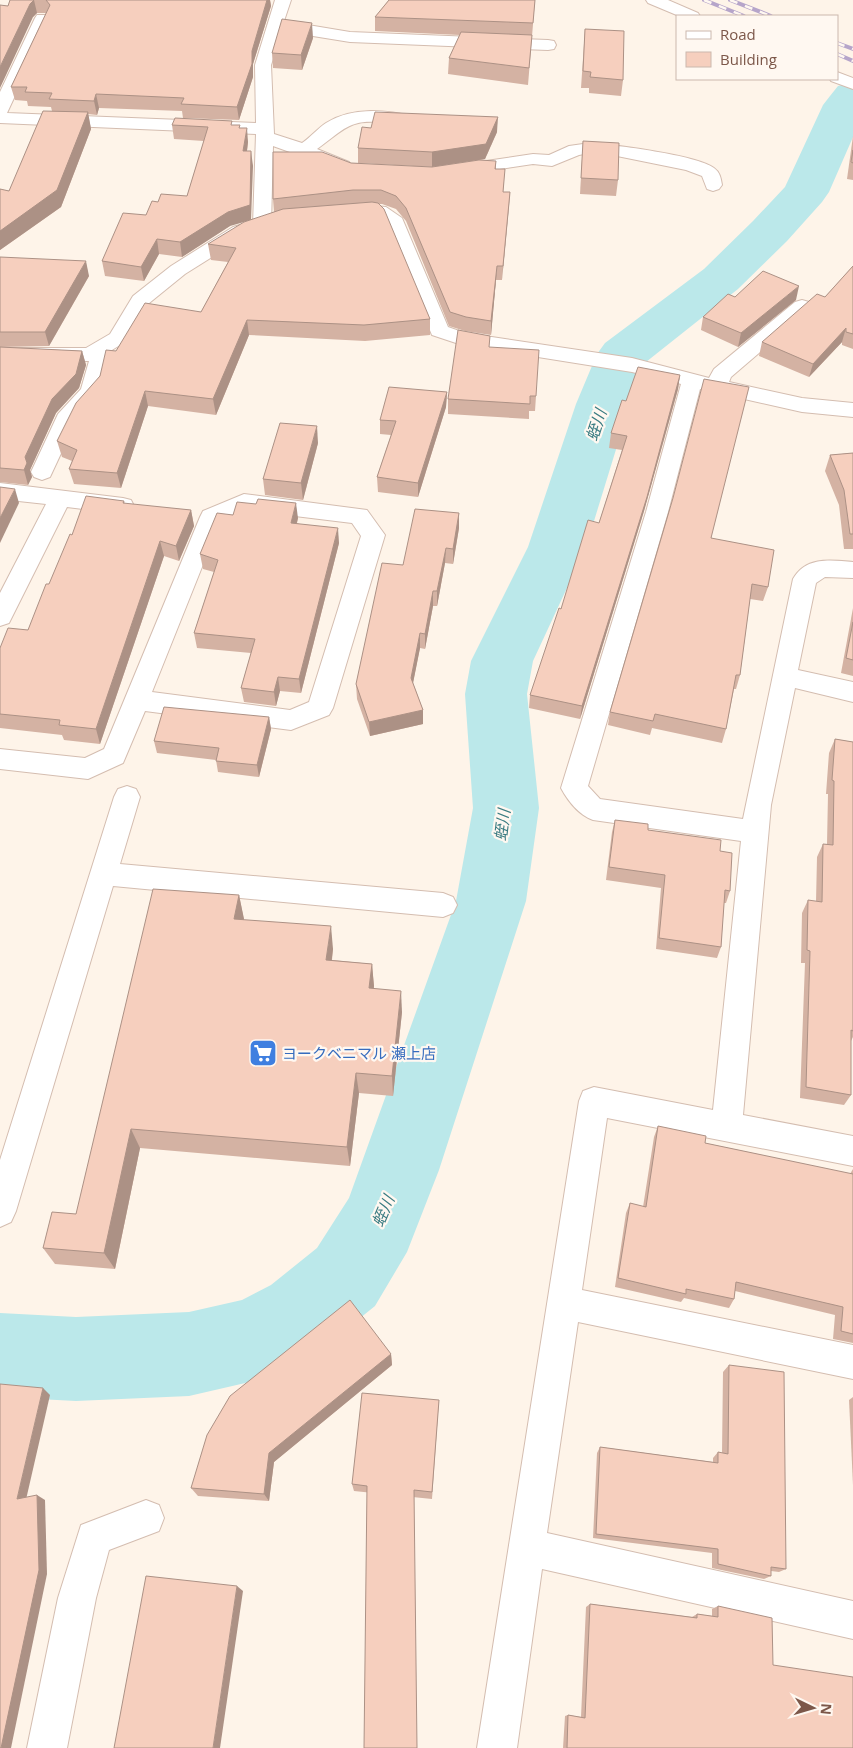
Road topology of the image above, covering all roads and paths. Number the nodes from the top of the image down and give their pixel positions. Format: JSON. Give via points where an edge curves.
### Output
{"nodes":[{"id":1,"x":283,"y":0,"type":"edge"},
{"id":2,"x":654,"y":0,"type":"edge"},
{"id":3,"x":690,"y":15,"type":"edge"},
{"id":4,"x":43,"y":18,"type":"edge"},
{"id":5,"x":276,"y":25,"type":"junction"},
{"id":6,"x":548,"y":45,"type":"dead end"},
{"id":7,"x":0,"y":110,"type":"edge"},
{"id":8,"x":0,"y":118,"type":"edge"},
{"id":9,"x":432,"y":124,"type":"edge"},
{"id":10,"x":264,"y":133,"type":"junction"},
{"id":11,"x":303,"y":149,"type":"junction"},
{"id":12,"x":361,"y":170,"type":"edge"},
{"id":13,"x":442,"y":173,"type":"edge"},
{"id":14,"x":713,"y":185,"type":"dead end"},
{"id":15,"x":327,"y":214,"type":"edge"},
{"id":16,"x":282,"y":218,"type":"edge"},
{"id":17,"x":262,"y":225,"type":"junction"},
{"id":18,"x":802,"y":306,"type":"edge"},
{"id":19,"x":103,"y":347,"type":"junction"},
{"id":20,"x":0,"y":354,"type":"edge"},
{"id":21,"x":692,"y":381,"type":"junction"},
{"id":22,"x":717,"y":387,"type":"junction"},
{"id":23,"x":851,"y":414,"type":"edge"},
{"id":24,"x":42,"y":472,"type":"dead end"},
{"id":25,"x":0,"y":491,"type":"edge"},
{"id":26,"x":60,"y":498,"type":"junction"},
{"id":27,"x":145,"y":509,"type":"edge"},
{"id":28,"x":853,"y":570,"type":"edge"},
{"id":29,"x":0,"y":617,"type":"edge"},
{"id":30,"x":784,"y":676,"type":"junction"},
{"id":31,"x":853,"y":692,"type":"edge"},
{"id":32,"x":137,"y":700,"type":"junction"},
{"id":33,"x":0,"y":759,"type":"edge"},
{"id":34,"x":127,"y":797,"type":"dead end"},
{"id":35,"x":755,"y":832,"type":"junction"},
{"id":36,"x":105,"y":874,"type":"junction"},
{"id":37,"x":443,"y":905,"type":"dead end"},
{"id":38,"x":727,"y":1127,"type":"junction"},
{"id":39,"x":853,"y":1151,"type":"edge"},
{"id":40,"x":0,"y":1211,"type":"edge"},
{"id":41,"x":564,"y":1303,"type":"junction"},
{"id":42,"x":853,"y":1362,"type":"edge"},
{"id":43,"x":146,"y":1518,"type":"dead end"},
{"id":44,"x":527,"y":1547,"type":"junction"},
{"id":45,"x":853,"y":1620,"type":"edge"},
{"id":46,"x":47,"y":1748,"type":"edge"},
{"id":47,"x":496,"y":1748,"type":"edge"}],
"edges":[{"from":1,"to":5,"type":"street"},
{"from":2,"to":3,"type":"street"},
{"from":4,"to":7,"type":"street"},
{"from":5,"to":6,"type":"street","via":[[350,37]]},
{"from":5,"to":10,"type":"street","via":[[263,65]]},
{"from":8,"to":10,"type":"street"},
{"from":9,"to":11,"type":"street","via":[[362,114],[331,128],[316,144]]},
{"from":10,"to":11,"type":"street"},
{"from":10,"to":17,"type":"street"},
{"from":11,"to":12,"type":"street","via":[[352,170]]},
{"from":13,"to":14,"type":"street","via":[[552,160],[575,150],[590,148],[691,165],[708,172]]},
{"from":15,"to":21,"type":"street","via":[[373,210],[390,214],[439,331],[462,339],[632,365]]},
{"from":16,"to":17,"type":"street"},
{"from":17,"to":19,"type":"street","via":[[238,232],[178,270],[140,300],[118,338]]},
{"from":18,"to":22,"type":"street","via":[[721,374]]},
{"from":19,"to":20,"type":"street","via":[[90,355]]},
{"from":19,"to":24,"type":"street","via":[[92,391],[69,414]]},
{"from":21,"to":22,"type":"street"},
{"from":21,"to":35,"type":"street","via":[[657,512],[574,788],[593,809]]},
{"from":22,"to":23,"type":"street"},
{"from":25,"to":26,"type":"street"},
{"from":26,"to":27,"type":"street"},
{"from":26,"to":29,"type":"street"},
{"from":28,"to":30,"type":"street","via":[[821,568],[804,579]]},
{"from":30,"to":31,"type":"street"},
{"from":30,"to":35,"type":"street"},
{"from":32,"to":32,"type":"street","via":[[201,516],[244,502],[359,516],[373,535],[320,708],[292,720]]},
{"from":32,"to":33,"type":"street","via":[[114,756],[88,769]]},
{"from":34,"to":36,"type":"street"},
{"from":35,"to":38,"type":"street"},
{"from":36,"to":37,"type":"street"},
{"from":36,"to":40,"type":"street"},
{"from":38,"to":39,"type":"street"},
{"from":38,"to":41,"type":"street","via":[[594,1101]]},
{"from":41,"to":42,"type":"street"},
{"from":41,"to":44,"type":"street"},
{"from":43,"to":46,"type":"street","via":[[94,1538],[77,1598]]},
{"from":44,"to":45,"type":"street"},
{"from":44,"to":47,"type":"street"}]}
